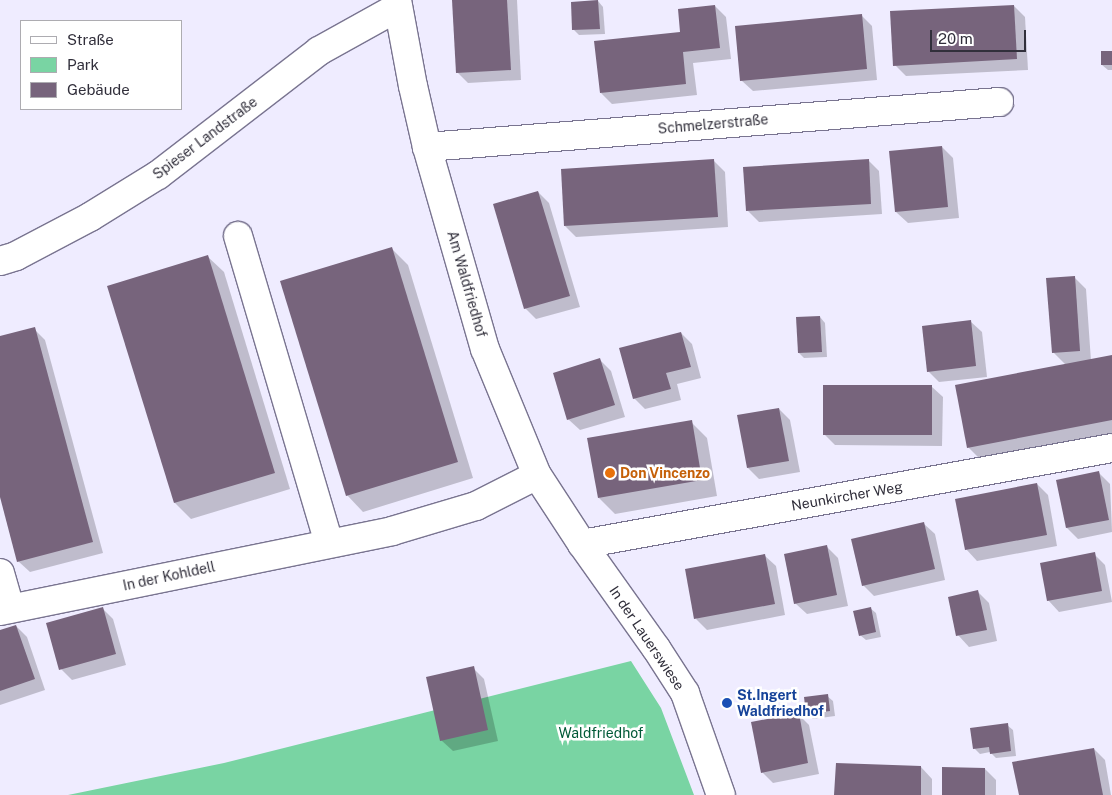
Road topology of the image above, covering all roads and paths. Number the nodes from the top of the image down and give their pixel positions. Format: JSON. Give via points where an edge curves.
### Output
{"nodes":[{"id":1,"x":398,"y":4,"type":"edge"},
{"id":2,"x":999,"y":102,"type":"dead end"},
{"id":3,"x":427,"y":147,"type":"junction"},
{"id":4,"x":238,"y":236,"type":"dead end"},
{"id":5,"x":0,"y":261,"type":"edge"},
{"id":6,"x":1112,"y":448,"type":"edge"},
{"id":7,"x":537,"y":475,"type":"junction"},
{"id":8,"x":329,"y":543,"type":"junction"},
{"id":9,"x":582,"y":544,"type":"junction"},
{"id":10,"x":0,"y":573,"type":"edge"},
{"id":11,"x":5,"y":610,"type":"edge"},
{"id":12,"x":721,"y":795,"type":"edge"}],
"edges":[{"from":1,"to":3,"type":"street","name":"Am Waldfriedhof"},
{"from":1,"to":5,"type":"street","name":"Spieser Landstraße","via":[[319,51],[158,175],[90,217],[16,256]]},
{"from":2,"to":3,"type":"street","name":"Schmelzerstraße"},
{"from":3,"to":7,"type":"street","name":"Am Waldfriedhof","via":[[485,348]]},
{"from":4,"to":8,"type":"street"},
{"from":6,"to":9,"type":"street","name":"Neunkircher Weg"},
{"from":7,"to":8,"type":"street","name":"In der Kohldell","via":[[476,506],[392,532]]},
{"from":7,"to":9,"type":"street","name":"Am Waldfriedhof"},
{"from":8,"to":11,"type":"street","name":"In der Kohldell"},
{"from":9,"to":12,"type":"street","name":"In der Lauerswiese","via":[[685,693]]},
{"from":10,"to":11,"type":"street","name":"In der Kohldell"}]}
